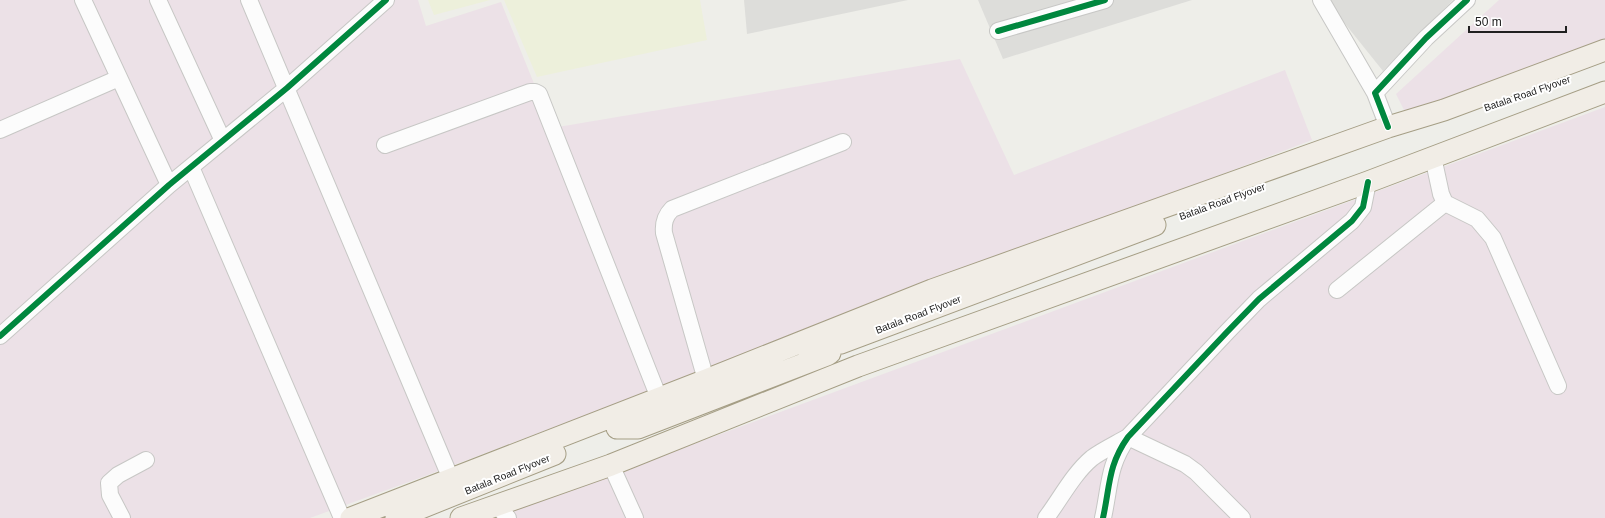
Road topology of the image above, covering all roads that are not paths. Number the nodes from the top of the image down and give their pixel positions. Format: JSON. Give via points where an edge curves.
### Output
{"nodes":[{"id":1,"x":83,"y":0,"type":"edge"},
{"id":2,"x":158,"y":0,"type":"edge"},
{"id":3,"x":249,"y":0,"type":"edge"},
{"id":4,"x":386,"y":0,"type":"edge"},
{"id":5,"x":1105,"y":0,"type":"edge"},
{"id":6,"x":1321,"y":0,"type":"edge"},
{"id":7,"x":1467,"y":0,"type":"edge"},
{"id":8,"x":998,"y":31,"type":"dead end"},
{"id":9,"x":1605,"y":50,"type":"edge"},
{"id":10,"x":1605,"y":66,"type":"edge"},
{"id":11,"x":119,"y":78,"type":"junction"},
{"id":12,"x":287,"y":88,"type":"junction"},
{"id":13,"x":1605,"y":92,"type":"edge"},
{"id":14,"x":1375,"y":93,"type":"junction"},
{"id":15,"x":1388,"y":127,"type":"junction"},
{"id":16,"x":0,"y":130,"type":"edge"},
{"id":17,"x":223,"y":141,"type":"junction"},
{"id":18,"x":843,"y":142,"type":"dead end"},
{"id":19,"x":386,"y":145,"type":"dead end"},
{"id":20,"x":1433,"y":157,"type":"junction"},
{"id":21,"x":191,"y":167,"type":"junction"},
{"id":22,"x":1368,"y":182,"type":"junction"},
{"id":23,"x":169,"y":185,"type":"junction"},
{"id":24,"x":1446,"y":203,"type":"junction"},
{"id":25,"x":1337,"y":290,"type":"dead end"},
{"id":26,"x":0,"y":336,"type":"edge"},
{"id":27,"x":706,"y":380,"type":"junction"},
{"id":28,"x":1558,"y":386,"type":"dead end"},
{"id":29,"x":659,"y":398,"type":"junction"},
{"id":30,"x":1128,"y":437,"type":"junction"},
{"id":31,"x":146,"y":460,"type":"dead end"},
{"id":32,"x":611,"y":465,"type":"junction"},
{"id":33,"x":451,"y":479,"type":"junction"},
{"id":34,"x":502,"y":512,"type":"edge"},
{"id":35,"x":122,"y":518,"type":"edge"},
{"id":36,"x":342,"y":518,"type":"edge"},
{"id":37,"x":351,"y":518,"type":"edge"},
{"id":38,"x":396,"y":518,"type":"edge"},
{"id":39,"x":461,"y":518,"type":"edge"},
{"id":40,"x":635,"y":518,"type":"edge"},
{"id":41,"x":1046,"y":518,"type":"edge"},
{"id":42,"x":1103,"y":518,"type":"edge"},
{"id":43,"x":1242,"y":518,"type":"edge"}],
"edges":[{"from":1,"to":11,"type":"street"},
{"from":2,"to":17,"type":"street"},
{"from":3,"to":12,"type":"street"},
{"from":4,"to":12,"type":"street"},
{"from":5,"to":8,"type":"street"},
{"from":6,"to":14,"type":"street"},
{"from":7,"to":14,"type":"street","via":[[1426,38]]},
{"from":9,"to":15,"type":"main road","via":[[1444,110]]},
{"from":10,"to":38,"type":"main road","name":"Batala Road Flyover","via":[[1170,220],[841,344],[827,356],[638,428],[617,428]]},
{"from":11,"to":16,"type":"street"},
{"from":11,"to":23,"type":"street"},
{"from":12,"to":17,"type":"street"},
{"from":12,"to":33,"type":"street"},
{"from":13,"to":20,"type":"main road"},
{"from":14,"to":15,"type":"street"},
{"from":15,"to":27,"type":"main road","via":[[932,290]]},
{"from":17,"to":21,"type":"street"},
{"from":18,"to":27,"type":"street","via":[[672,209],[667,214],[664,220],[664,233]]},
{"from":19,"to":29,"type":"street","via":[[530,92],[540,94]]},
{"from":20,"to":22,"type":"main road"},
{"from":20,"to":24,"type":"street","via":[[1441,194]]},
{"from":21,"to":23,"type":"street"},
{"from":21,"to":36,"type":"street"},
{"from":22,"to":30,"type":"street","via":[[1363,207],[1352,221],[1259,300]]},
{"from":22,"to":32,"type":"main road","via":[[858,366]]},
{"from":23,"to":26,"type":"street"},
{"from":24,"to":25,"type":"street"},
{"from":24,"to":28,"type":"street","via":[[1477,219],[1493,238]]},
{"from":27,"to":29,"type":"main road"},
{"from":29,"to":33,"type":"main road"},
{"from":30,"to":41,"type":"street","via":[[1102,451],[1083,467]]},
{"from":30,"to":42,"type":"street","via":[[1115,457]]},
{"from":30,"to":43,"type":"street","via":[[1185,464]]},
{"from":31,"to":35,"type":"street","via":[[118,475],[109,483],[110,495]]},
{"from":32,"to":34,"type":"main road"},
{"from":32,"to":40,"type":"street"},
{"from":33,"to":37,"type":"main road"},
{"from":34,"to":39,"type":"main road"}]}
